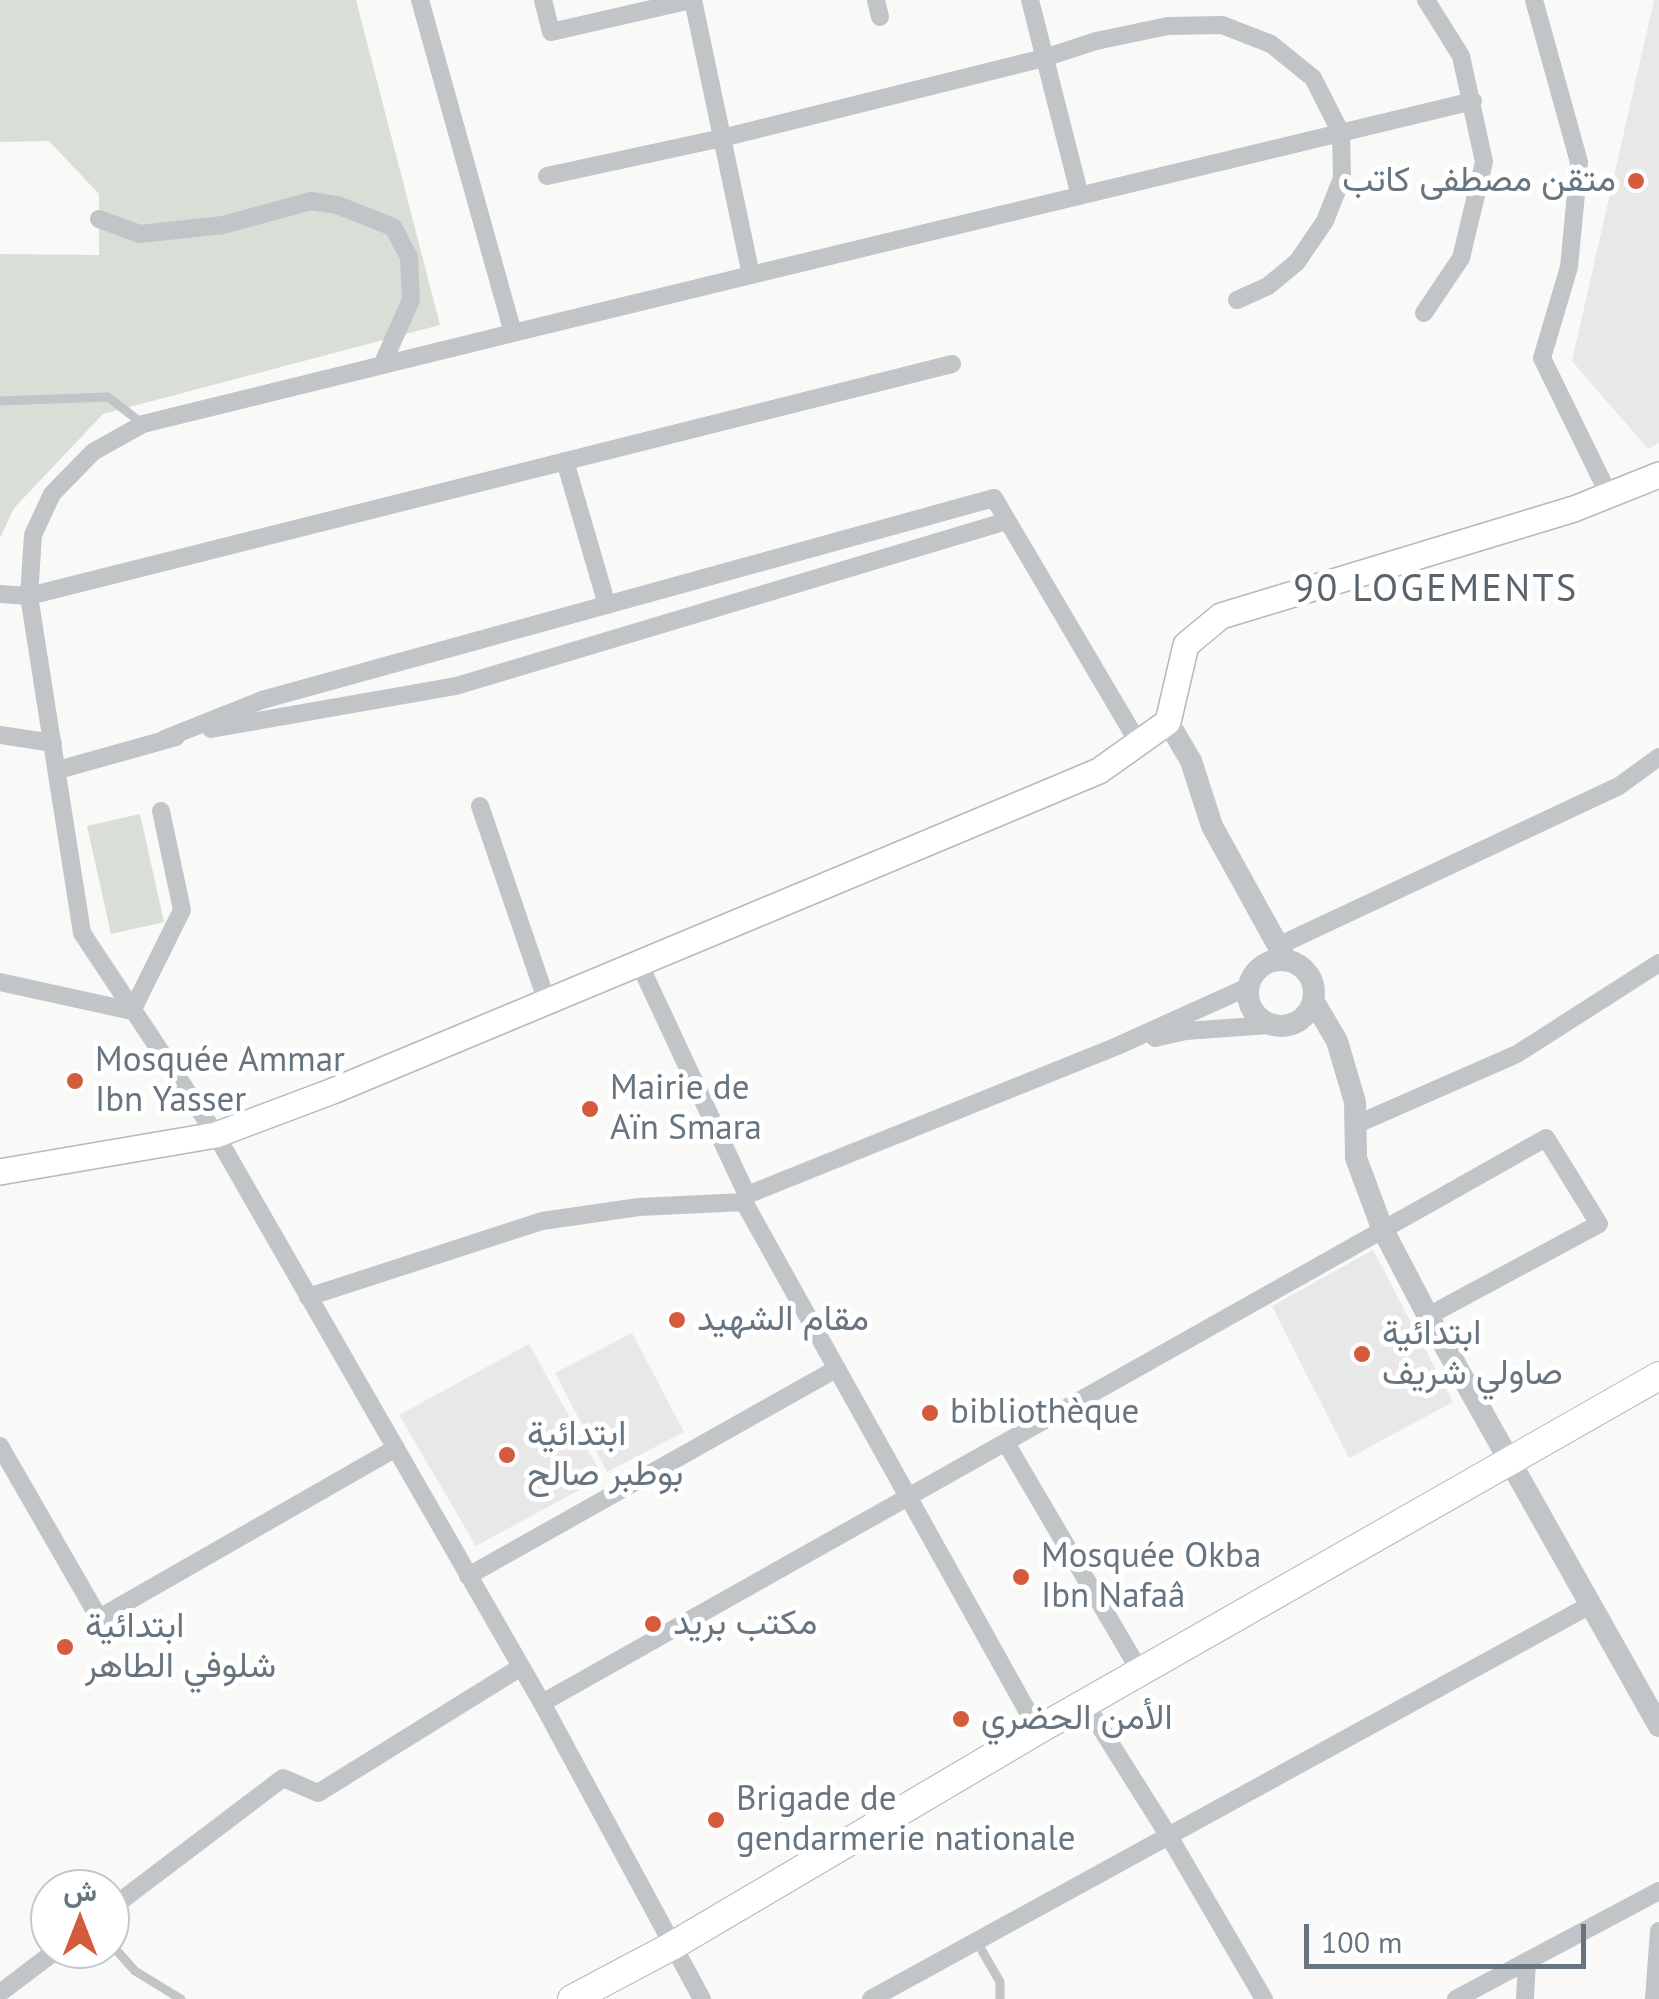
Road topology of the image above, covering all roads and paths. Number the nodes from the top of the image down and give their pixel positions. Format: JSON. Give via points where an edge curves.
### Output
{"nodes":[{"id":1,"x":420,"y":0,"type":"edge"},
{"id":2,"x":542,"y":0,"type":"edge"},
{"id":3,"x":692,"y":0,"type":"edge"},
{"id":4,"x":1030,"y":0,"type":"edge"},
{"id":5,"x":1426,"y":0,"type":"edge"},
{"id":6,"x":1534,"y":0,"type":"edge"},
{"id":7,"x":1044,"y":58,"type":"junction"},
{"id":8,"x":1474,"y":101,"type":"junction"},
{"id":9,"x":1341,"y":133,"type":"junction"},
{"id":10,"x":722,"y":138,"type":"junction"},
{"id":11,"x":547,"y":176,"type":"dead end"},
{"id":12,"x":1080,"y":196,"type":"junction"},
{"id":13,"x":99,"y":219,"type":"dead end"},
{"id":14,"x":751,"y":275,"type":"junction"},
{"id":15,"x":1237,"y":300,"type":"dead end"},
{"id":16,"x":1424,"y":313,"type":"dead end"},
{"id":17,"x":514,"y":333,"type":"junction"},
{"id":18,"x":382,"y":364,"type":"junction"},
{"id":19,"x":952,"y":364,"type":"dead end"},
{"id":20,"x":0,"y":401,"type":"edge"},
{"id":21,"x":143,"y":424,"type":"junction"},
{"id":22,"x":565,"y":461,"type":"junction"},
{"id":23,"x":1659,"y":475,"type":"edge"},
{"id":24,"x":1609,"y":495,"type":"junction"},
{"id":25,"x":1007,"y":521,"type":"junction"},
{"id":26,"x":0,"y":594,"type":"edge"},
{"id":27,"x":29,"y":596,"type":"junction"},
{"id":28,"x":607,"y":605,"type":"junction"},
{"id":29,"x":1168,"y":722,"type":"junction"},
{"id":30,"x":0,"y":735,"type":"edge"},
{"id":31,"x":164,"y":739,"type":"junction"},
{"id":32,"x":53,"y":743,"type":"junction"},
{"id":33,"x":1139,"y":744,"type":"junction"},
{"id":34,"x":1659,"y":757,"type":"edge"},
{"id":35,"x":58,"y":770,"type":"junction"},
{"id":36,"x":480,"y":806,"type":"dead end"},
{"id":37,"x":161,"y":812,"type":"dead end"},
{"id":38,"x":1254,"y":900,"type":"junction"},
{"id":39,"x":1282,"y":953,"type":"junction"},
{"id":40,"x":1659,"y":963,"type":"edge"},
{"id":41,"x":640,"y":964,"type":"junction"},
{"id":42,"x":1260,"y":967,"type":"junction"},
{"id":43,"x":0,"y":982,"type":"edge"},
{"id":44,"x":1248,"y":988,"type":"junction"},
{"id":45,"x":547,"y":1002,"type":"junction"},
{"id":46,"x":1314,"y":1002,"type":"junction"},
{"id":47,"x":132,"y":1011,"type":"junction"},
{"id":48,"x":1269,"y":1025,"type":"junction"},
{"id":49,"x":1115,"y":1047,"type":"junction"},
{"id":50,"x":1355,"y":1125,"type":"junction"},
{"id":51,"x":216,"y":1135,"type":"junction"},
{"id":52,"x":0,"y":1172,"type":"edge"},
{"id":53,"x":745,"y":1199,"type":"junction"},
{"id":54,"x":1382,"y":1228,"type":"junction"},
{"id":55,"x":308,"y":1296,"type":"junction"},
{"id":56,"x":1428,"y":1316,"type":"junction"},
{"id":57,"x":836,"y":1369,"type":"junction"},
{"id":58,"x":1659,"y":1376,"type":"edge"},
{"id":59,"x":1006,"y":1444,"type":"junction"},
{"id":60,"x":0,"y":1446,"type":"edge"},
{"id":61,"x":396,"y":1448,"type":"junction"},
{"id":62,"x":1510,"y":1462,"type":"junction"},
{"id":63,"x":909,"y":1498,"type":"junction"},
{"id":64,"x":468,"y":1576,"type":"junction"},
{"id":65,"x":1592,"y":1604,"type":"junction"},
{"id":66,"x":521,"y":1667,"type":"junction"},
{"id":67,"x":1141,"y":1672,"type":"junction"},
{"id":68,"x":542,"y":1703,"type":"junction"},
{"id":69,"x":1085,"y":1703,"type":"junction"},
{"id":70,"x":1659,"y":1726,"type":"edge"},
{"id":71,"x":1038,"y":1730,"type":"junction"},
{"id":72,"x":1170,"y":1838,"type":"junction"},
{"id":73,"x":1659,"y":1891,"type":"edge"},
{"id":74,"x":130,"y":1895,"type":"edge"},
{"id":75,"x":1659,"y":1931,"type":"edge"},
{"id":76,"x":977,"y":1942,"type":"junction"},
{"id":77,"x":672,"y":1946,"type":"junction"},
{"id":78,"x":1527,"y":1961,"type":"junction"},
{"id":79,"x":130,"y":1965,"type":"edge"},
{"id":80,"x":32,"y":1969,"type":"edge"},
{"id":81,"x":0,"y":1994,"type":"edge"},
{"id":82,"x":13,"y":1999,"type":"edge"},
{"id":83,"x":181,"y":1999,"type":"edge"},
{"id":84,"x":572,"y":1999,"type":"edge"},
{"id":85,"x":702,"y":1999,"type":"edge"},
{"id":86,"x":871,"y":1999,"type":"edge"},
{"id":87,"x":1000,"y":1999,"type":"edge"},
{"id":88,"x":1264,"y":1999,"type":"edge"},
{"id":89,"x":1456,"y":1999,"type":"edge"},
{"id":90,"x":1525,"y":1999,"type":"edge"},
{"id":91,"x":1654,"y":1999,"type":"edge"}],
"edges":[{"from":1,"to":17,"type":"street"},
{"from":2,"to":3,"type":"street","via":[[552,32]]},
{"from":3,"to":10,"type":"street"},
{"from":4,"to":7,"type":"street"},
{"from":5,"to":8,"type":"street","via":[[1461,56]]},
{"from":6,"to":24,"type":"street","via":[[1580,162],[1569,267],[1542,358]]},
{"from":7,"to":9,"type":"street","via":[[1168,26],[1222,25],[1271,44],[1313,78]]},
{"from":7,"to":10,"type":"street"},
{"from":7,"to":12,"type":"street"},
{"from":8,"to":9,"type":"street"},
{"from":8,"to":16,"type":"street","via":[[1484,162],[1475,206],[1461,258]]},
{"from":9,"to":12,"type":"street"},
{"from":9,"to":15,"type":"street","via":[[1342,178],[1325,221],[1297,262]]},
{"from":10,"to":11,"type":"street"},
{"from":10,"to":14,"type":"street"},
{"from":12,"to":14,"type":"street"},
{"from":13,"to":18,"type":"street","via":[[140,234],[224,224],[312,202],[393,227],[410,257],[411,300]]},
{"from":14,"to":17,"type":"street"},
{"from":17,"to":18,"type":"street"},
{"from":18,"to":21,"type":"street"},
{"from":19,"to":22,"type":"street"},
{"from":20,"to":21,"type":"lane","via":[[108,398]]},
{"from":21,"to":27,"type":"street","via":[[92,452],[52,494],[33,534]]},
{"from":22,"to":27,"type":"street"},
{"from":22,"to":28,"type":"street"},
{"from":23,"to":24,"type":"main road"},
{"from":24,"to":29,"type":"main road","via":[[1220,616],[1186,645]]},
{"from":25,"to":28,"type":"street","via":[[994,498]]},
{"from":25,"to":31,"type":"street","via":[[456,686]]},
{"from":25,"to":33,"type":"street"},
{"from":26,"to":27,"type":"street"},
{"from":27,"to":32,"type":"street"},
{"from":28,"to":31,"type":"street","via":[[262,700]]},
{"from":29,"to":33,"type":"main road"},
{"from":29,"to":38,"type":"street","via":[[1191,761],[1212,826]]},
{"from":30,"to":32,"type":"street"},
{"from":31,"to":35,"type":"street"},
{"from":32,"to":35,"type":"street"},
{"from":33,"to":41,"type":"main road","via":[[1098,770]]},
{"from":34,"to":39,"type":"street","via":[[1619,786]]},
{"from":35,"to":47,"type":"street","via":[[82,933]]},
{"from":36,"to":45,"type":"street"},
{"from":37,"to":47,"type":"street","via":[[182,910]]},
{"from":38,"to":39,"type":"street"},
{"from":38,"to":42,"type":"street"},
{"from":39,"to":42,"type":"street"},
{"from":39,"to":46,"type":"street","via":[[1306,970]]},
{"from":40,"to":50,"type":"street","via":[[1518,1054]]},
{"from":41,"to":45,"type":"main road"},
{"from":41,"to":53,"type":"street"},
{"from":42,"to":44,"type":"street"},
{"from":43,"to":47,"type":"street"},
{"from":44,"to":48,"type":"street","via":[[1254,1014]]},
{"from":44,"to":49,"type":"street"},
{"from":45,"to":51,"type":"main road"},
{"from":46,"to":48,"type":"street","via":[[1291,1026]]},
{"from":46,"to":50,"type":"street","via":[[1337,1041]]},
{"from":47,"to":51,"type":"street"},
{"from":48,"to":49,"type":"street","via":[[1186,1031]]},
{"from":49,"to":53,"type":"street"},
{"from":50,"to":54,"type":"street","via":[[1356,1158]]},
{"from":51,"to":52,"type":"main road"},
{"from":51,"to":55,"type":"street"},
{"from":53,"to":55,"type":"street","via":[[542,1221]]},
{"from":53,"to":57,"type":"street"},
{"from":54,"to":56,"type":"street"},
{"from":54,"to":56,"type":"street","via":[[1546,1138],[1599,1224]]},
{"from":54,"to":59,"type":"street"},
{"from":55,"to":61,"type":"street"},
{"from":56,"to":62,"type":"street"},
{"from":57,"to":63,"type":"street"},
{"from":57,"to":64,"type":"street"},
{"from":58,"to":62,"type":"main road"},
{"from":59,"to":63,"type":"street"},
{"from":59,"to":67,"type":"street"},
{"from":60,"to":61,"type":"street","via":[[99,1618]]},
{"from":61,"to":64,"type":"street"},
{"from":62,"to":65,"type":"street"},
{"from":62,"to":67,"type":"main road"},
{"from":63,"to":68,"type":"street"},
{"from":63,"to":71,"type":"street"},
{"from":64,"to":66,"type":"street"},
{"from":65,"to":70,"type":"street"},
{"from":65,"to":72,"type":"street"},
{"from":66,"to":68,"type":"street"},
{"from":66,"to":74,"type":"street","via":[[318,1793],[283,1778]]},
{"from":67,"to":69,"type":"main road"},
{"from":68,"to":77,"type":"street"},
{"from":69,"to":71,"type":"main road"},
{"from":69,"to":72,"type":"street"},
{"from":71,"to":77,"type":"main road"},
{"from":72,"to":76,"type":"street"},
{"from":72,"to":88,"type":"street"},
{"from":73,"to":78,"type":"street"},
{"from":75,"to":91,"type":"street"},
{"from":76,"to":86,"type":"street"},
{"from":76,"to":87,"type":"lane","via":[[1000,1982]]},
{"from":77,"to":84,"type":"main road"},
{"from":77,"to":85,"type":"street"},
{"from":78,"to":89,"type":"street"},
{"from":78,"to":90,"type":"street"},
{"from":79,"to":83,"type":"lane"},
{"from":80,"to":81,"type":"street"},
{"from":81,"to":82,"type":"street"}]}
